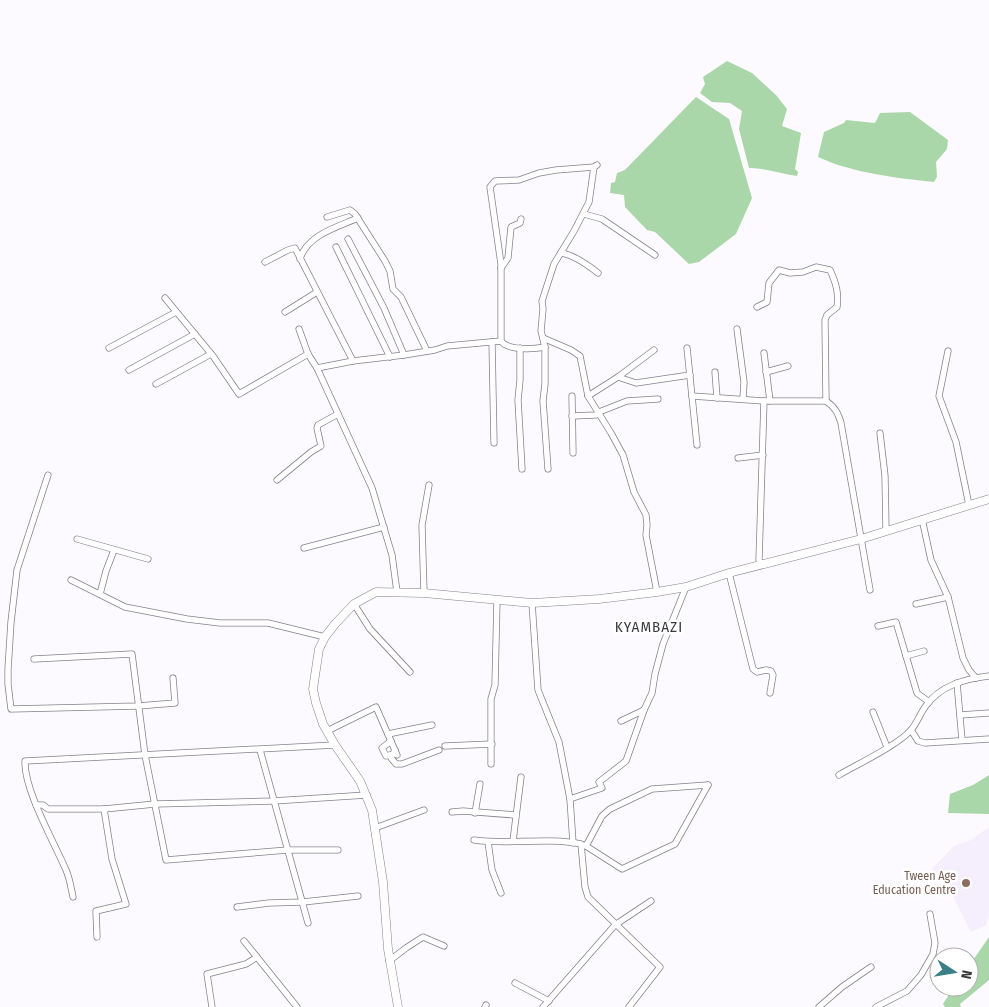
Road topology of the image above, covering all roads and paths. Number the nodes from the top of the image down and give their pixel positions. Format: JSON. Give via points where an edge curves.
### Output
{"nodes":[{"id":1,"x":584,"y":214,"type":"junction"},
{"id":2,"x":326,"y":217,"type":"dead end"},
{"id":3,"x":358,"y":218,"type":"junction"},
{"id":4,"x":521,"y":219,"type":"dead end"},
{"id":5,"x":348,"y":239,"type":"dead end"},
{"id":6,"x":336,"y":247,"type":"dead end"},
{"id":7,"x":561,"y":253,"type":"junction"},
{"id":8,"x":655,"y":254,"type":"dead end"},
{"id":9,"x":300,"y":258,"type":"junction"},
{"id":10,"x":265,"y":262,"type":"dead end"},
{"id":11,"x":501,"y":268,"type":"junction"},
{"id":12,"x":598,"y":273,"type":"dead end"},
{"id":13,"x":317,"y":292,"type":"junction"},
{"id":14,"x":165,"y":298,"type":"dead end"},
{"id":15,"x":757,"y":307,"type":"dead end"},
{"id":16,"x":176,"y":312,"type":"junction"},
{"id":17,"x":285,"y":312,"type":"dead end"},
{"id":18,"x":299,"y":329,"type":"dead end"},
{"id":19,"x":738,"y":330,"type":"dead end"},
{"id":20,"x":195,"y":334,"type":"junction"},
{"id":21,"x":543,"y":338,"type":"junction"},
{"id":22,"x":502,"y":341,"type":"junction"},
{"id":23,"x":492,"y":342,"type":"junction"},
{"id":24,"x":545,"y":347,"type":"junction"},
{"id":25,"x":110,"y":348,"type":"dead end"},
{"id":26,"x":520,"y":348,"type":"junction"},
{"id":27,"x":687,"y":348,"type":"dead end"},
{"id":28,"x":654,"y":350,"type":"dead end"},
{"id":29,"x":426,"y":351,"type":"junction"},
{"id":30,"x":948,"y":351,"type":"dead end"},
{"id":31,"x":764,"y":353,"type":"dead end"},
{"id":32,"x":211,"y":354,"type":"junction"},
{"id":33,"x":308,"y":354,"type":"junction"},
{"id":34,"x":404,"y":356,"type":"junction"},
{"id":35,"x":390,"y":357,"type":"junction"},
{"id":36,"x":353,"y":361,"type":"junction"},
{"id":37,"x":788,"y":366,"type":"dead end"},
{"id":38,"x":317,"y":368,"type":"junction"},
{"id":39,"x":129,"y":370,"type":"dead end"},
{"id":40,"x":715,"y":372,"type":"dead end"},
{"id":41,"x":766,"y":372,"type":"junction"},
{"id":42,"x":690,"y":375,"type":"junction"},
{"id":43,"x":618,"y":377,"type":"junction"},
{"id":44,"x":156,"y":384,"type":"dead end"},
{"id":45,"x":572,"y":396,"type":"dead end"},
{"id":46,"x":588,"y":396,"type":"junction"},
{"id":47,"x":692,"y":396,"type":"junction"},
{"id":48,"x":717,"y":398,"type":"junction"},
{"id":49,"x":658,"y":399,"type":"dead end"},
{"id":50,"x":743,"y":399,"type":"junction"},
{"id":51,"x":767,"y":401,"type":"junction"},
{"id":52,"x":826,"y":401,"type":"junction"},
{"id":53,"x":599,"y":412,"type":"junction"},
{"id":54,"x":338,"y":414,"type":"junction"},
{"id":55,"x":572,"y":416,"type":"junction"},
{"id":56,"x":880,"y":433,"type":"dead end"},
{"id":57,"x":494,"y":443,"type":"dead end"},
{"id":58,"x":697,"y":445,"type":"dead end"},
{"id":59,"x":572,"y":453,"type":"dead end"},
{"id":60,"x":763,"y":455,"type":"junction"},
{"id":61,"x":738,"y":458,"type":"dead end"},
{"id":62,"x":522,"y":469,"type":"dead end"},
{"id":63,"x":548,"y":469,"type":"dead end"},
{"id":64,"x":48,"y":476,"type":"dead end"},
{"id":65,"x":277,"y":480,"type":"dead end"},
{"id":66,"x":429,"y":485,"type":"dead end"},
{"id":67,"x":989,"y":500,"type":"edge"},
{"id":68,"x":969,"y":505,"type":"junction"},
{"id":69,"x":922,"y":520,"type":"junction"},
{"id":70,"x":384,"y":527,"type":"junction"},
{"id":71,"x":886,"y":530,"type":"junction"},
{"id":72,"x":77,"y":539,"type":"dead end"},
{"id":73,"x":861,"y":539,"type":"junction"},
{"id":74,"x":304,"y":548,"type":"dead end"},
{"id":75,"x":114,"y":550,"type":"junction"},
{"id":76,"x":148,"y":559,"type":"dead end"},
{"id":77,"x":762,"y":564,"type":"junction"},
{"id":78,"x":729,"y":573,"type":"junction"},
{"id":79,"x":71,"y":580,"type":"dead end"},
{"id":80,"x":686,"y":587,"type":"junction"},
{"id":81,"x":870,"y":590,"type":"dead end"},
{"id":82,"x":397,"y":592,"type":"junction"},
{"id":83,"x":657,"y":592,"type":"junction"},
{"id":84,"x":424,"y":593,"type":"junction"},
{"id":85,"x":100,"y":594,"type":"junction"},
{"id":86,"x":948,"y":597,"type":"junction"},
{"id":87,"x":497,"y":600,"type":"junction"},
{"id":88,"x":532,"y":603,"type":"junction"},
{"id":89,"x":354,"y":604,"type":"junction"},
{"id":90,"x":916,"y":604,"type":"dead end"},
{"id":91,"x":878,"y":626,"type":"dead end"},
{"id":92,"x":324,"y":637,"type":"junction"},
{"id":93,"x":924,"y":651,"type":"dead end"},
{"id":94,"x":906,"y":656,"type":"junction"},
{"id":95,"x":34,"y":659,"type":"dead end"},
{"id":96,"x":410,"y":672,"type":"dead end"},
{"id":97,"x":989,"y":676,"type":"edge"},
{"id":98,"x":173,"y":678,"type":"dead end"},
{"id":99,"x":976,"y":678,"type":"junction"},
{"id":100,"x":957,"y":683,"type":"junction"},
{"id":101,"x":770,"y":693,"type":"dead end"},
{"id":102,"x":929,"y":702,"type":"junction"},
{"id":103,"x":138,"y":706,"type":"junction"},
{"id":104,"x":644,"y":710,"type":"junction"},
{"id":105,"x":873,"y":712,"type":"dead end"},
{"id":106,"x":989,"y":713,"type":"edge"},
{"id":107,"x":960,"y":715,"type":"junction"},
{"id":108,"x":621,"y":721,"type":"dead end"},
{"id":109,"x":432,"y":725,"type":"dead end"},
{"id":110,"x":911,"y":730,"type":"junction"},
{"id":111,"x":327,"y":731,"type":"junction"},
{"id":112,"x":388,"y":734,"type":"junction"},
{"id":113,"x":989,"y":739,"type":"edge"},
{"id":114,"x":962,"y":740,"type":"junction"},
{"id":115,"x":391,"y":742,"type":"junction"},
{"id":116,"x":492,"y":744,"type":"junction"},
{"id":117,"x":335,"y":745,"type":"junction"},
{"id":118,"x":445,"y":746,"type":"dead end"},
{"id":119,"x":887,"y":747,"type":"junction"},
{"id":120,"x":260,"y":750,"type":"junction"},
{"id":121,"x":439,"y":750,"type":"dead end"},
{"id":122,"x":396,"y":752,"type":"junction"},
{"id":123,"x":145,"y":755,"type":"junction"},
{"id":124,"x":491,"y":764,"type":"dead end"},
{"id":125,"x":839,"y":775,"type":"dead end"},
{"id":126,"x":521,"y":777,"type":"dead end"},
{"id":127,"x":480,"y":784,"type":"dead end"},
{"id":128,"x":367,"y":795,"type":"junction"},
{"id":129,"x":570,"y":799,"type":"junction"},
{"id":130,"x":274,"y":801,"type":"junction"},
{"id":131,"x":155,"y":804,"type":"junction"},
{"id":132,"x":36,"y":805,"type":"junction"},
{"id":133,"x":104,"y":809,"type":"junction"},
{"id":134,"x":424,"y":810,"type":"dead end"},
{"id":135,"x":452,"y":812,"type":"dead end"},
{"id":136,"x":475,"y":813,"type":"junction"},
{"id":137,"x":515,"y":816,"type":"junction"},
{"id":138,"x":375,"y":828,"type":"junction"},
{"id":139,"x":474,"y":840,"type":"dead end"},
{"id":140,"x":513,"y":841,"type":"junction"},
{"id":141,"x":488,"y":842,"type":"junction"},
{"id":142,"x":573,"y":843,"type":"junction"},
{"id":143,"x":583,"y":845,"type":"junction"},
{"id":144,"x":288,"y":850,"type":"junction"},
{"id":145,"x":338,"y":850,"type":"dead end"},
{"id":146,"x":501,"y":893,"type":"dead end"},
{"id":147,"x":358,"y":896,"type":"dead end"},
{"id":148,"x":73,"y":897,"type":"dead end"},
{"id":149,"x":651,"y":901,"type":"dead end"},
{"id":150,"x":303,"y":902,"type":"junction"},
{"id":151,"x":237,"y":907,"type":"dead end"},
{"id":152,"x":930,"y":914,"type":"dead end"},
{"id":153,"x":308,"y":923,"type":"dead end"},
{"id":154,"x":615,"y":924,"type":"junction"},
{"id":155,"x":97,"y":937,"type":"dead end"},
{"id":156,"x":244,"y":941,"type":"dead end"},
{"id":157,"x":444,"y":946,"type":"dead end"},
{"id":158,"x":257,"y":958,"type":"junction"},
{"id":159,"x":390,"y":961,"type":"junction"},
{"id":160,"x":871,"y":967,"type":"dead end"},
{"id":161,"x":515,"y":983,"type":"dead end"},
{"id":162,"x":549,"y":1000,"type":"junction"},
{"id":163,"x":212,"y":1007,"type":"edge"},
{"id":164,"x":297,"y":1007,"type":"edge"},
{"id":165,"x":398,"y":1007,"type":"edge"},
{"id":166,"x":543,"y":1007,"type":"edge"},
{"id":167,"x":629,"y":1007,"type":"edge"},
{"id":168,"x":819,"y":1007,"type":"edge"},
{"id":169,"x":876,"y":1007,"type":"edge"}],
"edges":[{"from":1,"to":7,"type":"street"},
{"from":1,"to":8,"type":"street","via":[[602,219]]},
{"from":1,"to":11,"type":"street","via":[[596,166],[491,183]]},
{"from":2,"to":3,"type":"street","via":[[350,210]]},
{"from":3,"to":9,"type":"street","via":[[319,235],[302,250]]},
{"from":3,"to":29,"type":"street","via":[[390,270],[393,289],[401,298]]},
{"from":4,"to":11,"type":"street","via":[[511,227],[508,258]]},
{"from":5,"to":34,"type":"street","via":[[384,308]]},
{"from":6,"to":35,"type":"street"},
{"from":7,"to":12,"type":"street","via":[[572,256]]},
{"from":7,"to":21,"type":"street","via":[[542,301]]},
{"from":9,"to":10,"type":"street","via":[[295,248]]},
{"from":9,"to":13,"type":"street"},
{"from":11,"to":22,"type":"street"},
{"from":13,"to":17,"type":"street"},
{"from":13,"to":36,"type":"street"},
{"from":14,"to":16,"type":"street"},
{"from":15,"to":52,"type":"street","via":[[767,302],[769,284],[780,270],[790,273],[816,267],[830,270],[839,296],[837,308],[825,320]]},
{"from":16,"to":20,"type":"street"},
{"from":16,"to":25,"type":"street"},
{"from":18,"to":33,"type":"street"},
{"from":19,"to":50,"type":"street"},
{"from":20,"to":32,"type":"street"},
{"from":20,"to":39,"type":"street"},
{"from":21,"to":24,"type":"street"},
{"from":21,"to":46,"type":"street","via":[[580,356]]},
{"from":22,"to":23,"type":"street"},
{"from":22,"to":26,"type":"street","via":[[507,346]]},
{"from":23,"to":29,"type":"street"},
{"from":23,"to":57,"type":"street"},
{"from":24,"to":26,"type":"street"},
{"from":24,"to":63,"type":"street","via":[[543,401]]},
{"from":26,"to":62,"type":"street","via":[[518,400]]},
{"from":27,"to":42,"type":"street"},
{"from":28,"to":43,"type":"street"},
{"from":29,"to":34,"type":"street"},
{"from":30,"to":68,"type":"street","via":[[939,396],[956,442]]},
{"from":31,"to":41,"type":"street"},
{"from":32,"to":33,"type":"street","via":[[239,394]]},
{"from":32,"to":44,"type":"street"},
{"from":33,"to":38,"type":"street"},
{"from":34,"to":35,"type":"street"},
{"from":35,"to":36,"type":"street"},
{"from":36,"to":38,"type":"street"},
{"from":37,"to":41,"type":"street"},
{"from":38,"to":54,"type":"street"},
{"from":40,"to":48,"type":"street"},
{"from":41,"to":51,"type":"street"},
{"from":42,"to":43,"type":"street","via":[[636,382]]},
{"from":42,"to":47,"type":"street"},
{"from":43,"to":46,"type":"street"},
{"from":45,"to":55,"type":"street"},
{"from":46,"to":53,"type":"street"},
{"from":47,"to":48,"type":"street"},
{"from":47,"to":58,"type":"street"},
{"from":48,"to":50,"type":"street"},
{"from":49,"to":53,"type":"street","via":[[627,401]]},
{"from":50,"to":51,"type":"street"},
{"from":51,"to":52,"type":"street"},
{"from":51,"to":60,"type":"street"},
{"from":52,"to":73,"type":"street","via":[[838,412],[841,423]]},
{"from":53,"to":55,"type":"street","via":[[596,415]]},
{"from":53,"to":83,"type":"street","via":[[623,455],[634,492],[646,515],[646,535]]},
{"from":54,"to":65,"type":"street","via":[[318,425],[321,446]]},
{"from":54,"to":70,"type":"street","via":[[372,488]]},
{"from":55,"to":59,"type":"street"},
{"from":56,"to":71,"type":"street","via":[[886,476]]},
{"from":60,"to":61,"type":"street"},
{"from":60,"to":77,"type":"street"},
{"from":64,"to":103,"type":"street","via":[[17,570],[8,669],[11,708]]},
{"from":66,"to":84,"type":"street","via":[[422,525]]},
{"from":67,"to":68,"type":"street"},
{"from":68,"to":69,"type":"street"},
{"from":69,"to":71,"type":"street"},
{"from":69,"to":86,"type":"street","via":[[931,560]]},
{"from":70,"to":74,"type":"street"},
{"from":70,"to":82,"type":"street"},
{"from":71,"to":73,"type":"street"},
{"from":72,"to":75,"type":"street"},
{"from":73,"to":77,"type":"street"},
{"from":73,"to":81,"type":"street"},
{"from":75,"to":76,"type":"street"},
{"from":75,"to":85,"type":"street"},
{"from":77,"to":78,"type":"street"},
{"from":78,"to":80,"type":"street"},
{"from":78,"to":101,"type":"street","via":[[753,669],[757,672],[771,671],[773,675]]},
{"from":79,"to":85,"type":"street"},
{"from":80,"to":83,"type":"street"},
{"from":80,"to":104,"type":"street","via":[[663,644],[652,693]]},
{"from":82,"to":84,"type":"street"},
{"from":82,"to":89,"type":"street","via":[[376,592]]},
{"from":83,"to":88,"type":"street"},
{"from":84,"to":87,"type":"street"},
{"from":85,"to":92,"type":"street","via":[[125,607],[187,619],[268,623]]},
{"from":86,"to":90,"type":"street"},
{"from":86,"to":99,"type":"street","via":[[963,658]]},
{"from":87,"to":88,"type":"street"},
{"from":87,"to":116,"type":"street","via":[[495,685],[491,700]]},
{"from":88,"to":129,"type":"street","via":[[538,690],[559,742]]},
{"from":89,"to":92,"type":"street"},
{"from":89,"to":96,"type":"street","via":[[370,629]]},
{"from":91,"to":94,"type":"street","via":[[896,622]]},
{"from":92,"to":111,"type":"street","via":[[313,689]]},
{"from":93,"to":94,"type":"street"},
{"from":94,"to":102,"type":"street","via":[[917,692]]},
{"from":95,"to":103,"type":"street","via":[[132,654]]},
{"from":97,"to":99,"type":"street"},
{"from":98,"to":103,"type":"street","via":[[175,703]]},
{"from":99,"to":100,"type":"street"},
{"from":100,"to":102,"type":"street","via":[[947,686]]},
{"from":100,"to":107,"type":"street"},
{"from":102,"to":110,"type":"street"},
{"from":103,"to":123,"type":"street"},
{"from":104,"to":108,"type":"street"},
{"from":104,"to":129,"type":"street","via":[[626,761],[598,782],[602,788]]},
{"from":105,"to":119,"type":"street"},
{"from":106,"to":107,"type":"street"},
{"from":107,"to":114,"type":"street"},
{"from":109,"to":112,"type":"street"},
{"from":110,"to":114,"type":"street","via":[[918,741],[925,743]]},
{"from":110,"to":119,"type":"street"},
{"from":111,"to":112,"type":"street","via":[[376,707]]},
{"from":111,"to":117,"type":"street"},
{"from":112,"to":115,"type":"street"},
{"from":113,"to":114,"type":"street"},
{"from":115,"to":122,"type":"street"},
{"from":115,"to":122,"type":"street","via":[[382,748],[386,756]]},
{"from":116,"to":118,"type":"street"},
{"from":116,"to":124,"type":"street"},
{"from":117,"to":120,"type":"street"},
{"from":117,"to":128,"type":"street"},
{"from":119,"to":125,"type":"street"},
{"from":120,"to":123,"type":"street"},
{"from":120,"to":130,"type":"street"},
{"from":121,"to":122,"type":"street","via":[[402,764],[396,764],[391,758]]},
{"from":123,"to":131,"type":"street"},
{"from":123,"to":132,"type":"street","via":[[24,761]]},
{"from":126,"to":137,"type":"street"},
{"from":127,"to":136,"type":"street"},
{"from":128,"to":130,"type":"street"},
{"from":128,"to":138,"type":"street"},
{"from":129,"to":142,"type":"street"},
{"from":130,"to":131,"type":"street"},
{"from":130,"to":144,"type":"street"},
{"from":131,"to":133,"type":"street"},
{"from":131,"to":144,"type":"street","via":[[166,860]]},
{"from":132,"to":133,"type":"street","via":[[48,809]]},
{"from":132,"to":148,"type":"street","via":[[67,873]]},
{"from":133,"to":155,"type":"street","via":[[112,859],[126,904],[96,911]]},
{"from":134,"to":138,"type":"street"},
{"from":135,"to":136,"type":"street"},
{"from":136,"to":137,"type":"street"},
{"from":137,"to":140,"type":"street"},
{"from":138,"to":159,"type":"street"},
{"from":139,"to":141,"type":"street"},
{"from":140,"to":141,"type":"street"},
{"from":140,"to":142,"type":"street"},
{"from":141,"to":146,"type":"street","via":[[492,870]]},
{"from":142,"to":143,"type":"street"},
{"from":143,"to":143,"type":"street","via":[[610,809],[652,788],[708,785],[675,844],[622,869]]},
{"from":143,"to":154,"type":"street","via":[[588,897]]},
{"from":144,"to":145,"type":"street"},
{"from":144,"to":150,"type":"street"},
{"from":147,"to":150,"type":"street"},
{"from":149,"to":154,"type":"street"},
{"from":150,"to":151,"type":"street"},
{"from":150,"to":153,"type":"street"},
{"from":152,"to":169,"type":"street","via":[[935,943],[921,975],[907,991]]},
{"from":154,"to":162,"type":"street"},
{"from":154,"to":167,"type":"street","via":[[660,967]]},
{"from":156,"to":158,"type":"street"},
{"from":157,"to":159,"type":"street","via":[[423,937]]},
{"from":158,"to":163,"type":"street","via":[[207,974]]},
{"from":158,"to":164,"type":"street"},
{"from":159,"to":165,"type":"street"},
{"from":160,"to":168,"type":"street"},
{"from":161,"to":162,"type":"street"},
{"from":162,"to":166,"type":"street"}]}
